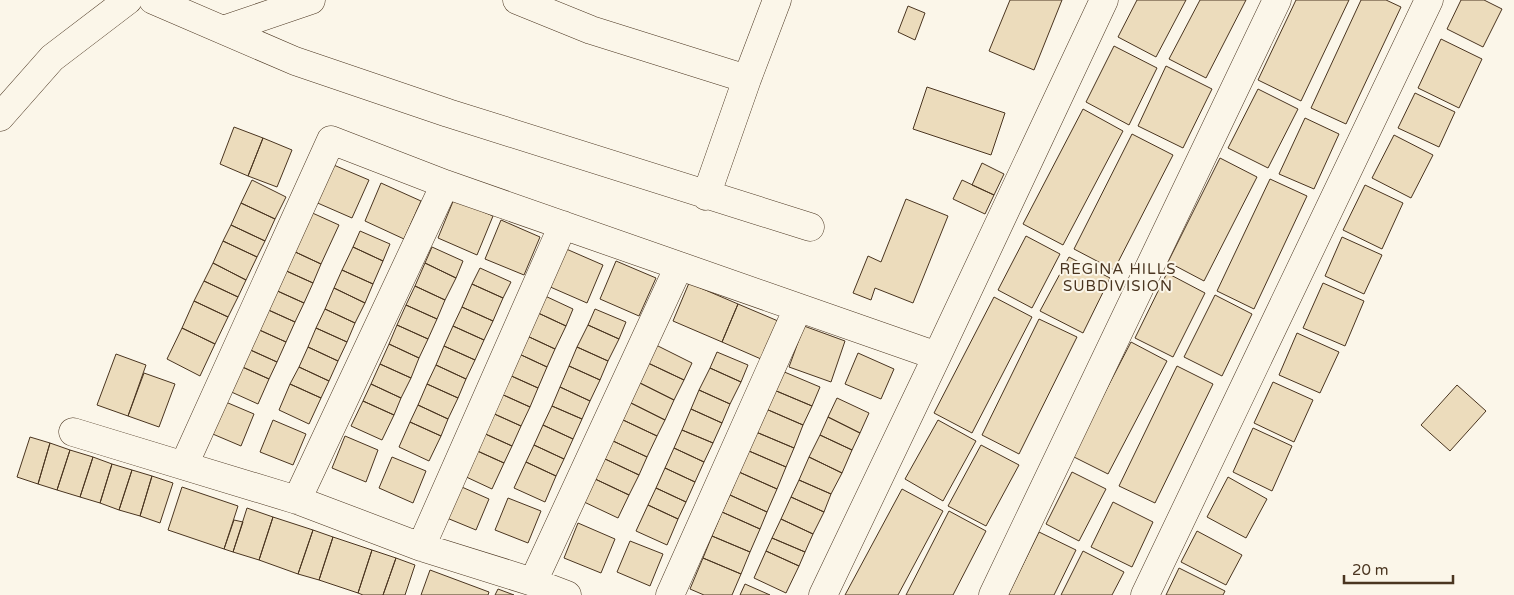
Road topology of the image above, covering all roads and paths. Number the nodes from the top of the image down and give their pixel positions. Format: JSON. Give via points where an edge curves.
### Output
{"nodes":[{"id":1,"x":128,"y":0,"type":"edge"},
{"id":2,"x":153,"y":0,"type":"edge"},
{"id":3,"x":311,"y":0,"type":"edge"},
{"id":4,"x":517,"y":0,"type":"edge"},
{"id":5,"x":777,"y":0,"type":"edge"},
{"id":6,"x":1104,"y":0,"type":"edge"},
{"id":7,"x":1277,"y":0,"type":"edge"},
{"id":8,"x":1429,"y":0,"type":"edge"},
{"id":9,"x":223,"y":30,"type":"junction"},
{"id":10,"x":747,"y":78,"type":"junction"},
{"id":11,"x":0,"y":116,"type":"edge"},
{"id":12,"x":445,"y":184,"type":"junction"},
{"id":13,"x":706,"y":196,"type":"junction"},
{"id":14,"x":563,"y":225,"type":"junction"},
{"id":15,"x":810,"y":227,"type":"dead end"},
{"id":16,"x":679,"y":266,"type":"junction"},
{"id":17,"x":798,"y":308,"type":"junction"},
{"id":18,"x":937,"y":356,"type":"junction"},
{"id":19,"x":73,"y":432,"type":"dead end"},
{"id":20,"x":184,"y":465,"type":"junction"},
{"id":21,"x":297,"y":500,"type":"junction"},
{"id":22,"x":421,"y":547,"type":"junction"},
{"id":23,"x":533,"y":582,"type":"junction"},
{"id":24,"x":567,"y":595,"type":"edge"},
{"id":25,"x":670,"y":595,"type":"edge"},
{"id":26,"x":822,"y":595,"type":"edge"},
{"id":27,"x":993,"y":595,"type":"edge"},
{"id":28,"x":1145,"y":595,"type":"edge"}],
"edges":[{"from":1,"to":11,"type":"main road","via":[[52,58]]},
{"from":2,"to":9,"type":"main road"},
{"from":3,"to":9,"type":"main road"},
{"from":4,"to":10,"type":"main road","via":[[591,30]]},
{"from":5,"to":10,"type":"main road"},
{"from":6,"to":18,"type":"main road"},
{"from":7,"to":27,"type":"main road"},
{"from":8,"to":28,"type":"main road"},
{"from":9,"to":13,"type":"main road","via":[[304,64]]},
{"from":10,"to":13,"type":"main road"},
{"from":12,"to":14,"type":"main road"},
{"from":12,"to":20,"type":"main road","via":[[330,140]]},
{"from":12,"to":21,"type":"main road"},
{"from":13,"to":15,"type":"main road"},
{"from":14,"to":16,"type":"main road"},
{"from":14,"to":22,"type":"main road"},
{"from":16,"to":17,"type":"main road"},
{"from":16,"to":23,"type":"main road"},
{"from":17,"to":18,"type":"main road"},
{"from":17,"to":25,"type":"main road"},
{"from":18,"to":26,"type":"main road"},
{"from":19,"to":20,"type":"main road"},
{"from":20,"to":21,"type":"main road"},
{"from":21,"to":22,"type":"main road"},
{"from":22,"to":23,"type":"main road"},
{"from":23,"to":24,"type":"main road"}]}
